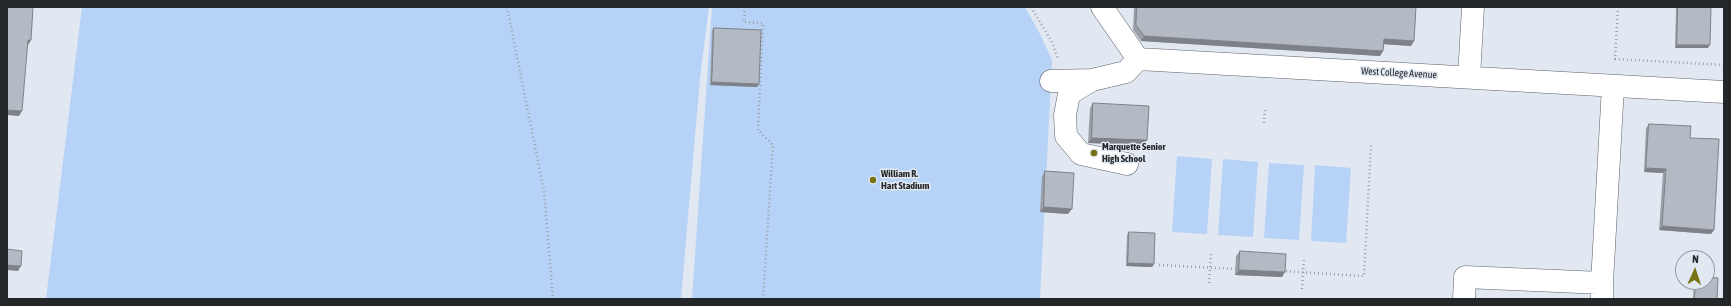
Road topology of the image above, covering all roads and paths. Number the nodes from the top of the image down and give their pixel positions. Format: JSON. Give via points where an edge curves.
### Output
{"nodes":[{"id":1,"x":507,"y":7,"type":"edge"},
{"id":2,"x":745,"y":7,"type":"edge"},
{"id":3,"x":1031,"y":7,"type":"edge"},
{"id":4,"x":1102,"y":7,"type":"edge"},
{"id":5,"x":1123,"y":7,"type":"edge"},
{"id":6,"x":1473,"y":7,"type":"edge"},
{"id":7,"x":1618,"y":7,"type":"edge"},
{"id":8,"x":1122,"y":35,"type":"junction"},
{"id":9,"x":1138,"y":59,"type":"junction"},
{"id":10,"x":1724,"y":65,"type":"edge"},
{"id":11,"x":1056,"y":73,"type":"joint"},
{"id":12,"x":1469,"y":77,"type":"junction"},
{"id":13,"x":1092,"y":80,"type":"junction"},
{"id":14,"x":1613,"y":86,"type":"junction"},
{"id":15,"x":1724,"y":92,"type":"edge"},
{"id":16,"x":1265,"y":108,"type":"dead end"},
{"id":17,"x":1264,"y":123,"type":"dead end"},
{"id":18,"x":1371,"y":144,"type":"dead end"},
{"id":19,"x":1126,"y":164,"type":"dead end"},
{"id":20,"x":1211,"y":254,"type":"dead end"},
{"id":21,"x":1304,"y":259,"type":"dead end"},
{"id":22,"x":1159,"y":265,"type":"dead end"},
{"id":23,"x":1210,"y":267,"type":"junction"},
{"id":24,"x":1236,"y":269,"type":"dead end"},
{"id":25,"x":1282,"y":271,"type":"edge"},
{"id":26,"x":1303,"y":272,"type":"junction"},
{"id":27,"x":1209,"y":283,"type":"dead end"},
{"id":28,"x":1302,"y":289,"type":"dead end"},
{"id":29,"x":1602,"y":291,"type":"edge"},
{"id":30,"x":1724,"y":294,"type":"edge"},
{"id":31,"x":553,"y":299,"type":"edge"},
{"id":32,"x":764,"y":299,"type":"edge"},
{"id":33,"x":1464,"y":299,"type":"edge"},
{"id":34,"x":1724,"y":299,"type":"edge"}],
"edges":[{"from":1,"to":31,"type":"path","via":[[544,191]]},
{"from":2,"to":32,"type":"path","via":[[744,22],[764,23],[758,130],[773,145]]},
{"from":3,"to":11,"type":"path","via":[[1052,42]]},
{"from":4,"to":8,"type":"street"},
{"from":5,"to":8,"type":"street"},
{"from":6,"to":12,"type":"street"},
{"from":7,"to":10,"type":"path","via":[[1615,59]]},
{"from":8,"to":9,"type":"street"},
{"from":9,"to":12,"type":"street","name":"West College Avenue"},
{"from":9,"to":13,"type":"street","via":[[1126,72]]},
{"from":11,"to":13,"type":"street"},
{"from":12,"to":14,"type":"street","name":"West College Avenue"},
{"from":13,"to":19,"type":"street","via":[[1069,94],[1066,136],[1081,154]]},
{"from":14,"to":15,"type":"street","name":"West College Avenue"},
{"from":14,"to":29,"type":"street"},
{"from":16,"to":17,"type":"path"},
{"from":18,"to":26,"type":"path","via":[[1364,276]]},
{"from":20,"to":23,"type":"path"},
{"from":21,"to":26,"type":"path"},
{"from":22,"to":23,"type":"path"},
{"from":23,"to":24,"type":"path"},
{"from":23,"to":27,"type":"path"},
{"from":25,"to":26,"type":"path"},
{"from":26,"to":28,"type":"path"},
{"from":29,"to":33,"type":"street","via":[[1466,277]]},
{"from":30,"to":34,"type":"path"}]}
